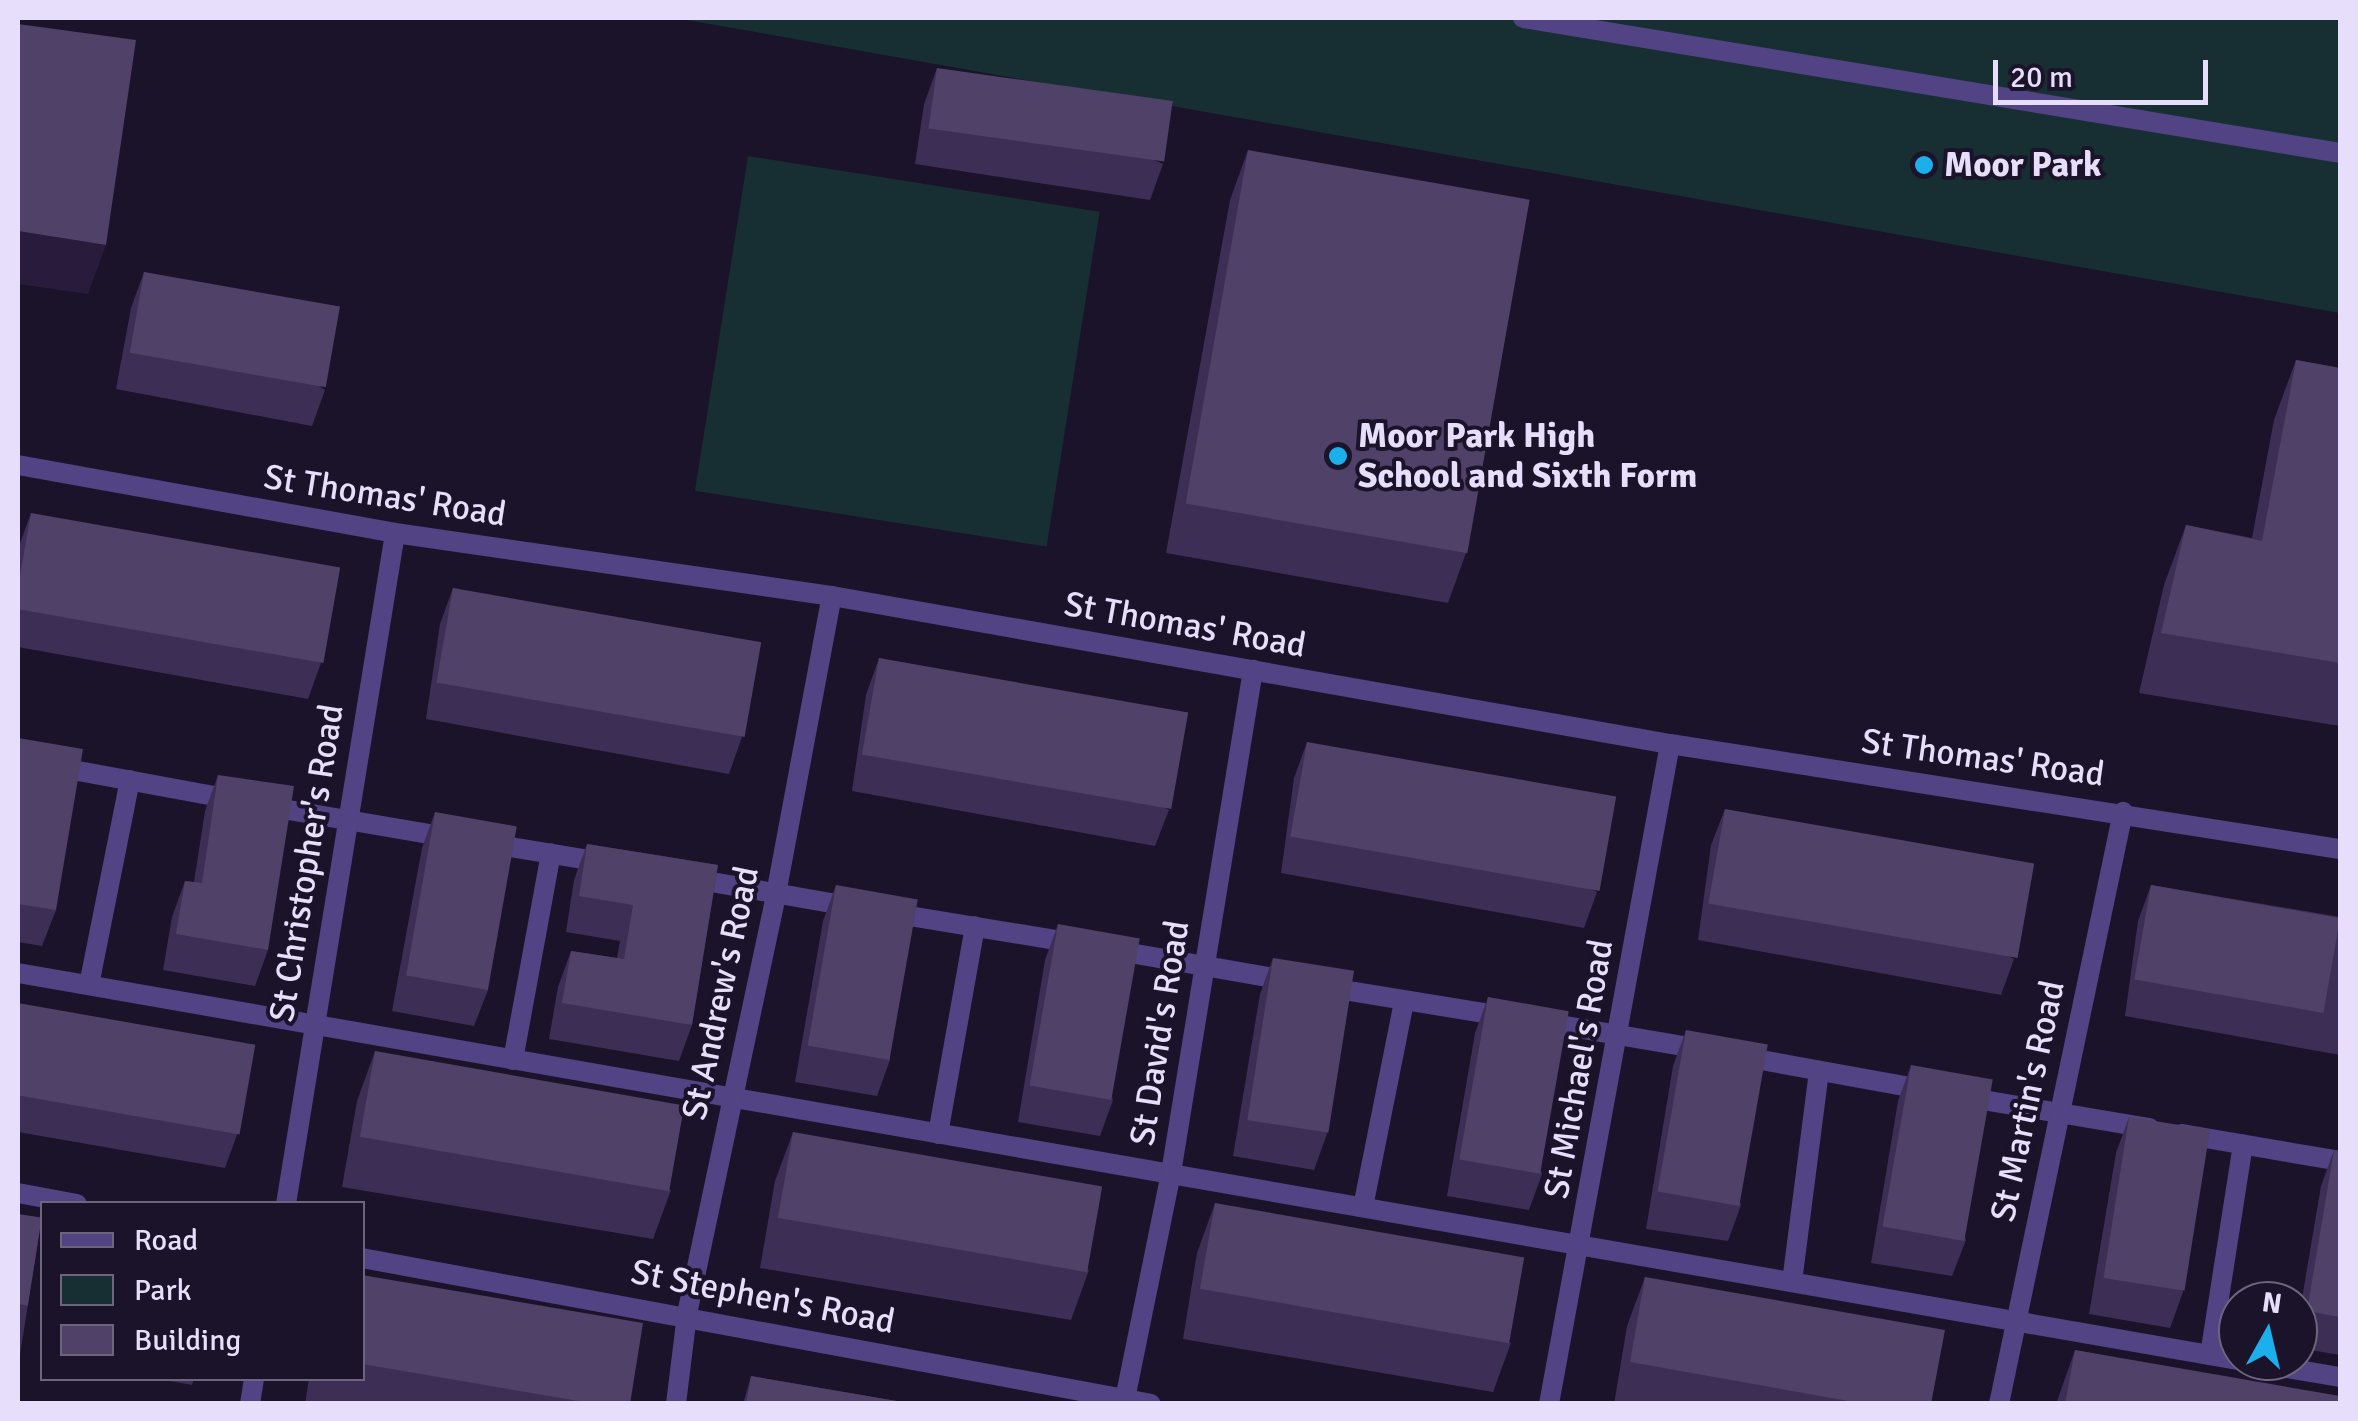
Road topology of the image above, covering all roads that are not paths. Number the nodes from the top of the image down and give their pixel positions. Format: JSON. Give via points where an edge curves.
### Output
{"nodes":[{"id":1,"x":1524,"y":18,"type":"edge"},
{"id":2,"x":2340,"y":154,"type":"edge"},
{"id":3,"x":18,"y":466,"type":"edge"},
{"id":4,"x":395,"y":532,"type":"junction"},
{"id":5,"x":832,"y":596,"type":"junction"},
{"id":6,"x":1253,"y":670,"type":"junction"},
{"id":7,"x":1670,"y":744,"type":"junction"},
{"id":8,"x":18,"y":760,"type":"edge"},
{"id":9,"x":130,"y":780,"type":"junction"},
{"id":10,"x":2122,"y":812,"type":"junction"},
{"id":11,"x":346,"y":822,"type":"junction"},
{"id":12,"x":2340,"y":849,"type":"edge"},
{"id":13,"x":551,"y":853,"type":"junction"},
{"id":14,"x":629,"y":867,"type":"edge"},
{"id":15,"x":668,"y":874,"type":"edge"},
{"id":16,"x":776,"y":894,"type":"junction"},
{"id":17,"x":976,"y":926,"type":"junction"},
{"id":18,"x":1202,"y":967,"type":"junction"},
{"id":19,"x":18,"y":973,"type":"edge"},
{"id":20,"x":89,"y":986,"type":"junction"},
{"id":21,"x":1404,"y":1000,"type":"junction"},
{"id":22,"x":314,"y":1022,"type":"junction"},
{"id":23,"x":1618,"y":1036,"type":"junction"},
{"id":24,"x":514,"y":1060,"type":"junction"},
{"id":25,"x":1819,"y":1071,"type":"junction"},
{"id":26,"x":732,"y":1099,"type":"junction"},
{"id":27,"x":2057,"y":1113,"type":"junction"},
{"id":28,"x":938,"y":1134,"type":"junction"},
{"id":29,"x":2243,"y":1145,"type":"junction"},
{"id":30,"x":2340,"y":1161,"type":"edge"},
{"id":31,"x":1171,"y":1173,"type":"junction"},
{"id":32,"x":18,"y":1194,"type":"edge"},
{"id":33,"x":59,"y":1201,"type":"edge"},
{"id":34,"x":286,"y":1201,"type":"edge"},
{"id":35,"x":1363,"y":1207,"type":"junction"},
{"id":36,"x":1580,"y":1245,"type":"junction"},
{"id":37,"x":365,"y":1259,"type":"edge"},
{"id":38,"x":1792,"y":1282,"type":"junction"},
{"id":39,"x":687,"y":1314,"type":"junction"},
{"id":40,"x":2016,"y":1318,"type":"junction"},
{"id":41,"x":2210,"y":1355,"type":"junction"},
{"id":42,"x":2218,"y":1356,"type":"edge"},
{"id":43,"x":1125,"y":1401,"type":"edge"},
{"id":44,"x":676,"y":1404,"type":"edge"},
{"id":45,"x":1151,"y":1404,"type":"edge"},
{"id":46,"x":1549,"y":1404,"type":"edge"},
{"id":47,"x":1999,"y":1404,"type":"edge"}],
"edges":[{"from":1,"to":2,"type":"street"},
{"from":3,"to":4,"type":"street","name":"St Thomas' Road"},
{"from":4,"to":5,"type":"street","name":"St Thomas' Road"},
{"from":4,"to":11,"type":"street","name":"St Christopher's Road"},
{"from":5,"to":6,"type":"street","name":"St Thomas' Road"},
{"from":5,"to":16,"type":"street","name":"St Andrew's Road"},
{"from":6,"to":7,"type":"street","name":"St Thomas' Road"},
{"from":6,"to":18,"type":"street","name":"St David's Road"},
{"from":7,"to":10,"type":"street","name":"St Thomas' Road"},
{"from":7,"to":23,"type":"street","name":"St Michael's Road"},
{"from":8,"to":9,"type":"street"},
{"from":9,"to":11,"type":"street"},
{"from":9,"to":20,"type":"street"},
{"from":10,"to":12,"type":"street","name":"St Thomas' Road"},
{"from":10,"to":27,"type":"street","name":"St Martin's Road"},
{"from":11,"to":13,"type":"street"},
{"from":11,"to":22,"type":"street","name":"St Christopher's Road"},
{"from":13,"to":14,"type":"street"},
{"from":13,"to":24,"type":"street"},
{"from":15,"to":16,"type":"street"},
{"from":16,"to":17,"type":"street"},
{"from":16,"to":26,"type":"street","name":"St Andrew's Road"},
{"from":17,"to":18,"type":"street"},
{"from":17,"to":28,"type":"street"},
{"from":18,"to":21,"type":"street"},
{"from":18,"to":31,"type":"street","name":"St David's Road"},
{"from":19,"to":20,"type":"street"},
{"from":20,"to":22,"type":"street"},
{"from":21,"to":23,"type":"street"},
{"from":21,"to":35,"type":"street"},
{"from":22,"to":24,"type":"street"},
{"from":22,"to":34,"type":"street","name":"St Christopher's Road"},
{"from":23,"to":25,"type":"street"},
{"from":23,"to":36,"type":"street","name":"St Michael's Road"},
{"from":24,"to":26,"type":"street"},
{"from":25,"to":27,"type":"street"},
{"from":25,"to":38,"type":"street"},
{"from":26,"to":28,"type":"street"},
{"from":26,"to":39,"type":"street","name":"St Andrew's Road"},
{"from":27,"to":29,"type":"street"},
{"from":27,"to":40,"type":"street","name":"St Martin's Road"},
{"from":28,"to":31,"type":"street"},
{"from":29,"to":30,"type":"street"},
{"from":29,"to":41,"type":"street"},
{"from":31,"to":35,"type":"street"},
{"from":31,"to":43,"type":"street","name":"St David's Road"},
{"from":32,"to":33,"type":"street"},
{"from":35,"to":36,"type":"street"},
{"from":36,"to":38,"type":"street"},
{"from":36,"to":46,"type":"street","name":"St Michael's Road"},
{"from":37,"to":39,"type":"street","name":"St Stephen's Road"},
{"from":38,"to":40,"type":"street"},
{"from":39,"to":43,"type":"street","name":"St Stephen's Road"},
{"from":39,"to":44,"type":"street","name":"St Andrew's Road"},
{"from":40,"to":41,"type":"street"},
{"from":40,"to":47,"type":"street","name":"St Martin's Road"},
{"from":41,"to":42,"type":"street"},
{"from":43,"to":45,"type":"street","name":"St Stephen's Road"}]}
